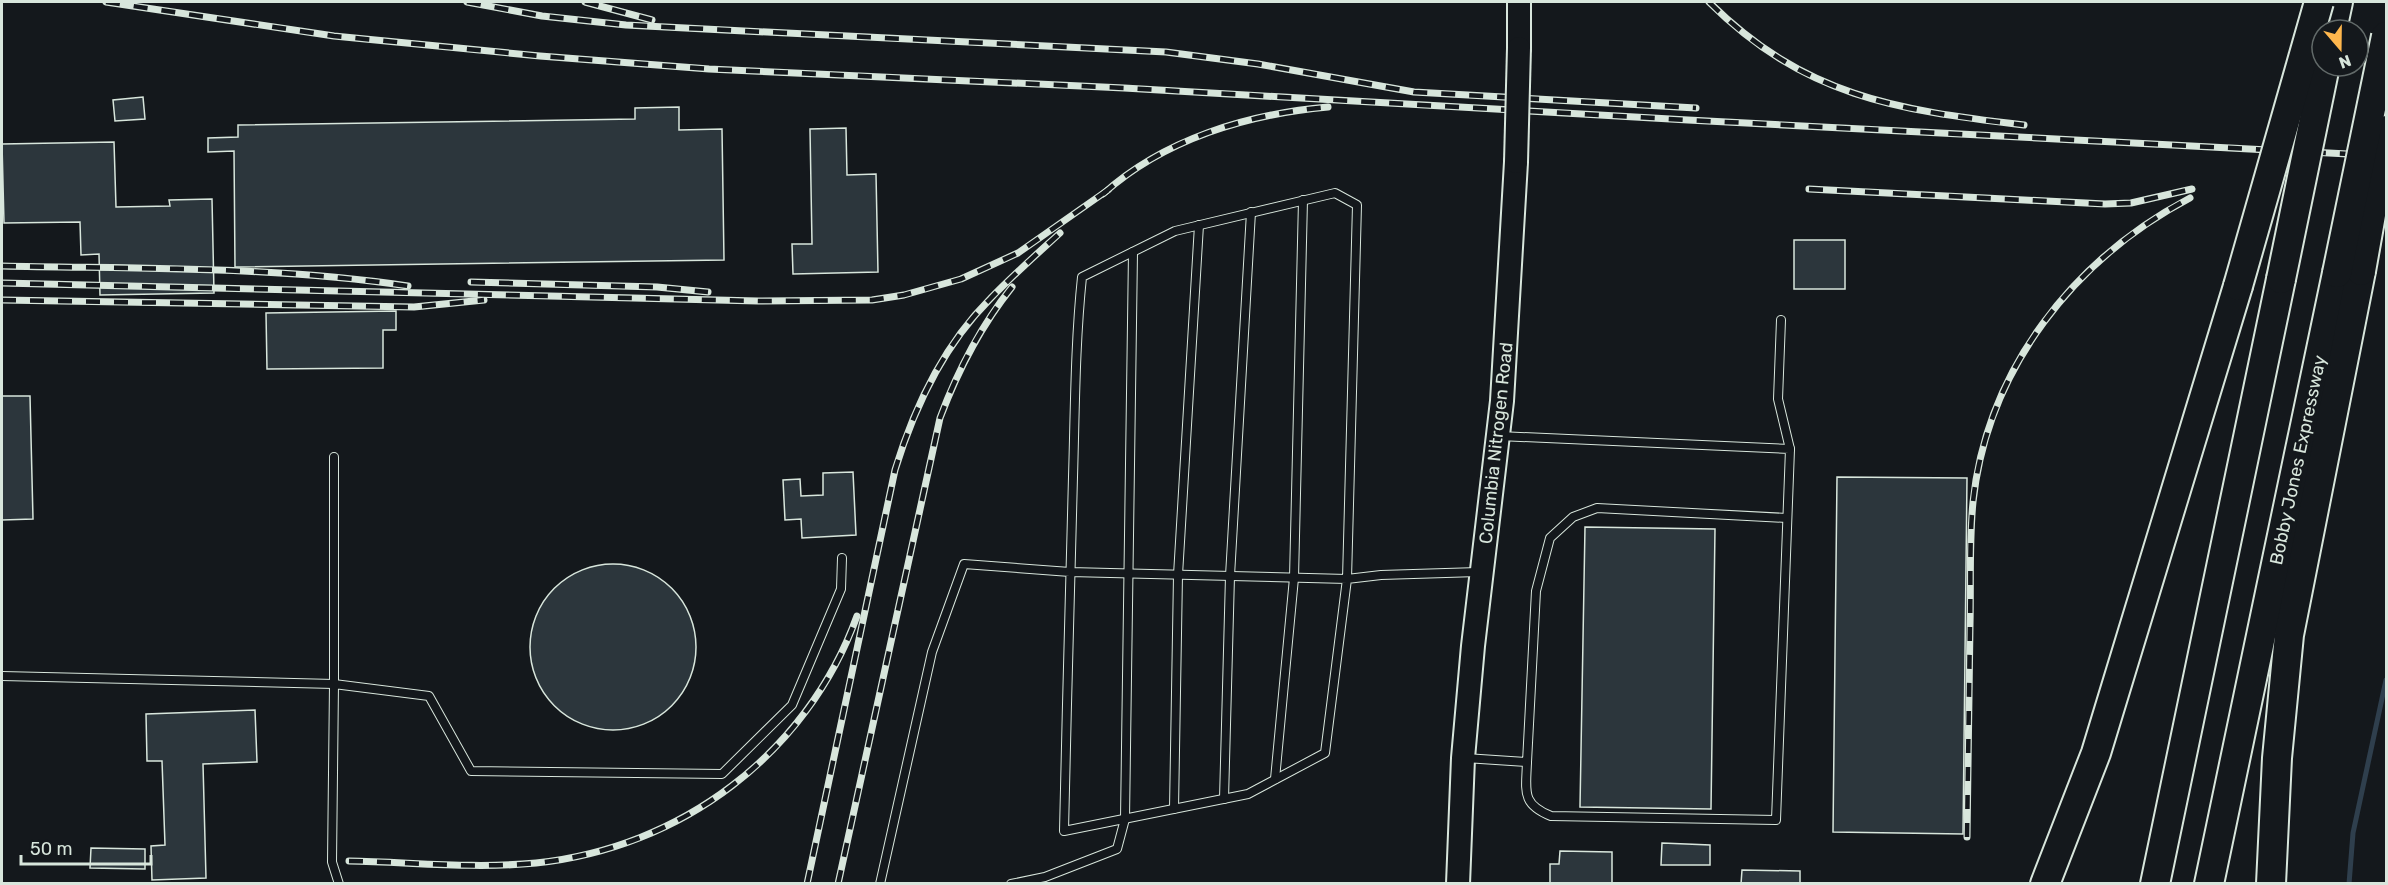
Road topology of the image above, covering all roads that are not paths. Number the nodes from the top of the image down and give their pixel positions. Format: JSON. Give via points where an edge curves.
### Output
{"nodes":[{"id":1,"x":1519,"y":2,"type":"edge"},
{"id":2,"x":2319,"y":2,"type":"edge"},
{"id":3,"x":2338,"y":2,"type":"edge"},
{"id":4,"x":2335,"y":18,"type":"edge"},
{"id":5,"x":2386,"y":36,"type":"edge"},
{"id":6,"x":2323,"y":78,"type":"edge"},
{"id":7,"x":2386,"y":130,"type":"edge"},
{"id":8,"x":1303,"y":200,"type":"junction"},
{"id":9,"x":1251,"y":212,"type":"junction"},
{"id":10,"x":1199,"y":225,"type":"junction"},
{"id":11,"x":1133,"y":252,"type":"junction"},
{"id":12,"x":2349,"y":272,"type":"junction"},
{"id":13,"x":1781,"y":320,"type":"dead end"},
{"id":14,"x":1498,"y":436,"type":"junction"},
{"id":15,"x":1790,"y":449,"type":"junction"},
{"id":16,"x":334,"y":457,"type":"dead end"},
{"id":17,"x":1787,"y":518,"type":"junction"},
{"id":18,"x":842,"y":558,"type":"dead end"},
{"id":19,"x":1070,"y":572,"type":"junction"},
{"id":20,"x":1483,"y":572,"type":"junction"},
{"id":21,"x":1130,"y":574,"type":"junction"},
{"id":22,"x":1178,"y":575,"type":"junction"},
{"id":23,"x":1230,"y":576,"type":"junction"},
{"id":24,"x":1294,"y":578,"type":"junction"},
{"id":25,"x":1347,"y":579,"type":"junction"},
{"id":26,"x":2,"y":676,"type":"edge"},
{"id":27,"x":334,"y":684,"type":"junction"},
{"id":28,"x":1463,"y":758,"type":"junction"},
{"id":29,"x":1527,"y":762,"type":"junction"},
{"id":30,"x":1275,"y":779,"type":"junction"},
{"id":31,"x":1224,"y":799,"type":"junction"},
{"id":32,"x":1174,"y":809,"type":"junction"},
{"id":33,"x":1125,"y":819,"type":"junction"},
{"id":34,"x":339,"y":884,"type":"edge"},
{"id":35,"x":880,"y":884,"type":"edge"},
{"id":36,"x":1011,"y":884,"type":"edge"},
{"id":37,"x":1458,"y":884,"type":"edge"},
{"id":38,"x":2045,"y":884,"type":"edge"},
{"id":39,"x":2155,"y":884,"type":"edge"},
{"id":40,"x":2209,"y":884,"type":"edge"},
{"id":41,"x":2271,"y":884,"type":"edge"}],
"edges":[{"from":1,"to":14,"type":"street","name":"Columbia Nitrogen Road","bridge":true,"via":[[1516,162]]},
{"from":2,"to":38,"type":"highway","bridge":true,"via":[[2238,286],[2096,753]]},
{"from":3,"to":4,"type":"highway"},
{"from":5,"to":12,"type":"highway","name":"Bobby Jones Expressway","bridge":true},
{"from":6,"to":39,"type":"highway","bridge":true},
{"from":7,"to":12,"type":"highway","bridge":true},
{"from":8,"to":9,"type":"lane"},
{"from":8,"to":24,"type":"lane"},
{"from":8,"to":25,"type":"lane","via":[[1335,193],[1357,205]]},
{"from":9,"to":10,"type":"lane"},
{"from":9,"to":23,"type":"lane"},
{"from":10,"to":11,"type":"lane","via":[[1175,231]]},
{"from":10,"to":22,"type":"lane"},
{"from":11,"to":19,"type":"lane","via":[[1082,278]]},
{"from":11,"to":21,"type":"lane"},
{"from":12,"to":40,"type":"highway","name":"Bobby Jones Expressway"},
{"from":12,"to":41,"type":"highway","via":[[2289,635],[2277,758]]},
{"from":13,"to":15,"type":"lane","via":[[1778,399]]},
{"from":14,"to":15,"type":"lane"},
{"from":14,"to":20,"type":"street","name":"Columbia Nitrogen Road"},
{"from":15,"to":17,"type":"lane"},
{"from":16,"to":27,"type":"lane"},
{"from":17,"to":29,"type":"lane","via":[[1597,508],[1573,517],[1550,538],[1536,591]]},
{"from":17,"to":29,"type":"lane","via":[[1776,820],[1551,816],[1530,804],[1526,795]]},
{"from":18,"to":27,"type":"lane","via":[[841,589],[792,705],[722,774],[471,771],[429,696]]},
{"from":19,"to":21,"type":"lane"},
{"from":19,"to":33,"type":"lane","via":[[1064,831]]},
{"from":19,"to":35,"type":"lane","via":[[964,564],[932,652]]},
{"from":20,"to":25,"type":"lane"},
{"from":20,"to":28,"type":"street","name":"Columbia Nitrogen Road"},
{"from":21,"to":22,"type":"lane"},
{"from":21,"to":33,"type":"lane"},
{"from":22,"to":23,"type":"lane"},
{"from":22,"to":32,"type":"lane"},
{"from":23,"to":24,"type":"lane"},
{"from":23,"to":31,"type":"lane"},
{"from":24,"to":25,"type":"lane"},
{"from":24,"to":30,"type":"lane"},
{"from":25,"to":30,"type":"lane","via":[[1325,753]]},
{"from":26,"to":27,"type":"lane"},
{"from":27,"to":34,"type":"lane","via":[[332,862]]},
{"from":28,"to":29,"type":"lane"},
{"from":28,"to":37,"type":"street","name":"Columbia Nitrogen Road"},
{"from":30,"to":31,"type":"lane","via":[[1248,794]]},
{"from":31,"to":32,"type":"lane"},
{"from":32,"to":33,"type":"lane"},
{"from":33,"to":36,"type":"lane","via":[[1117,849],[1045,877]]}]}
